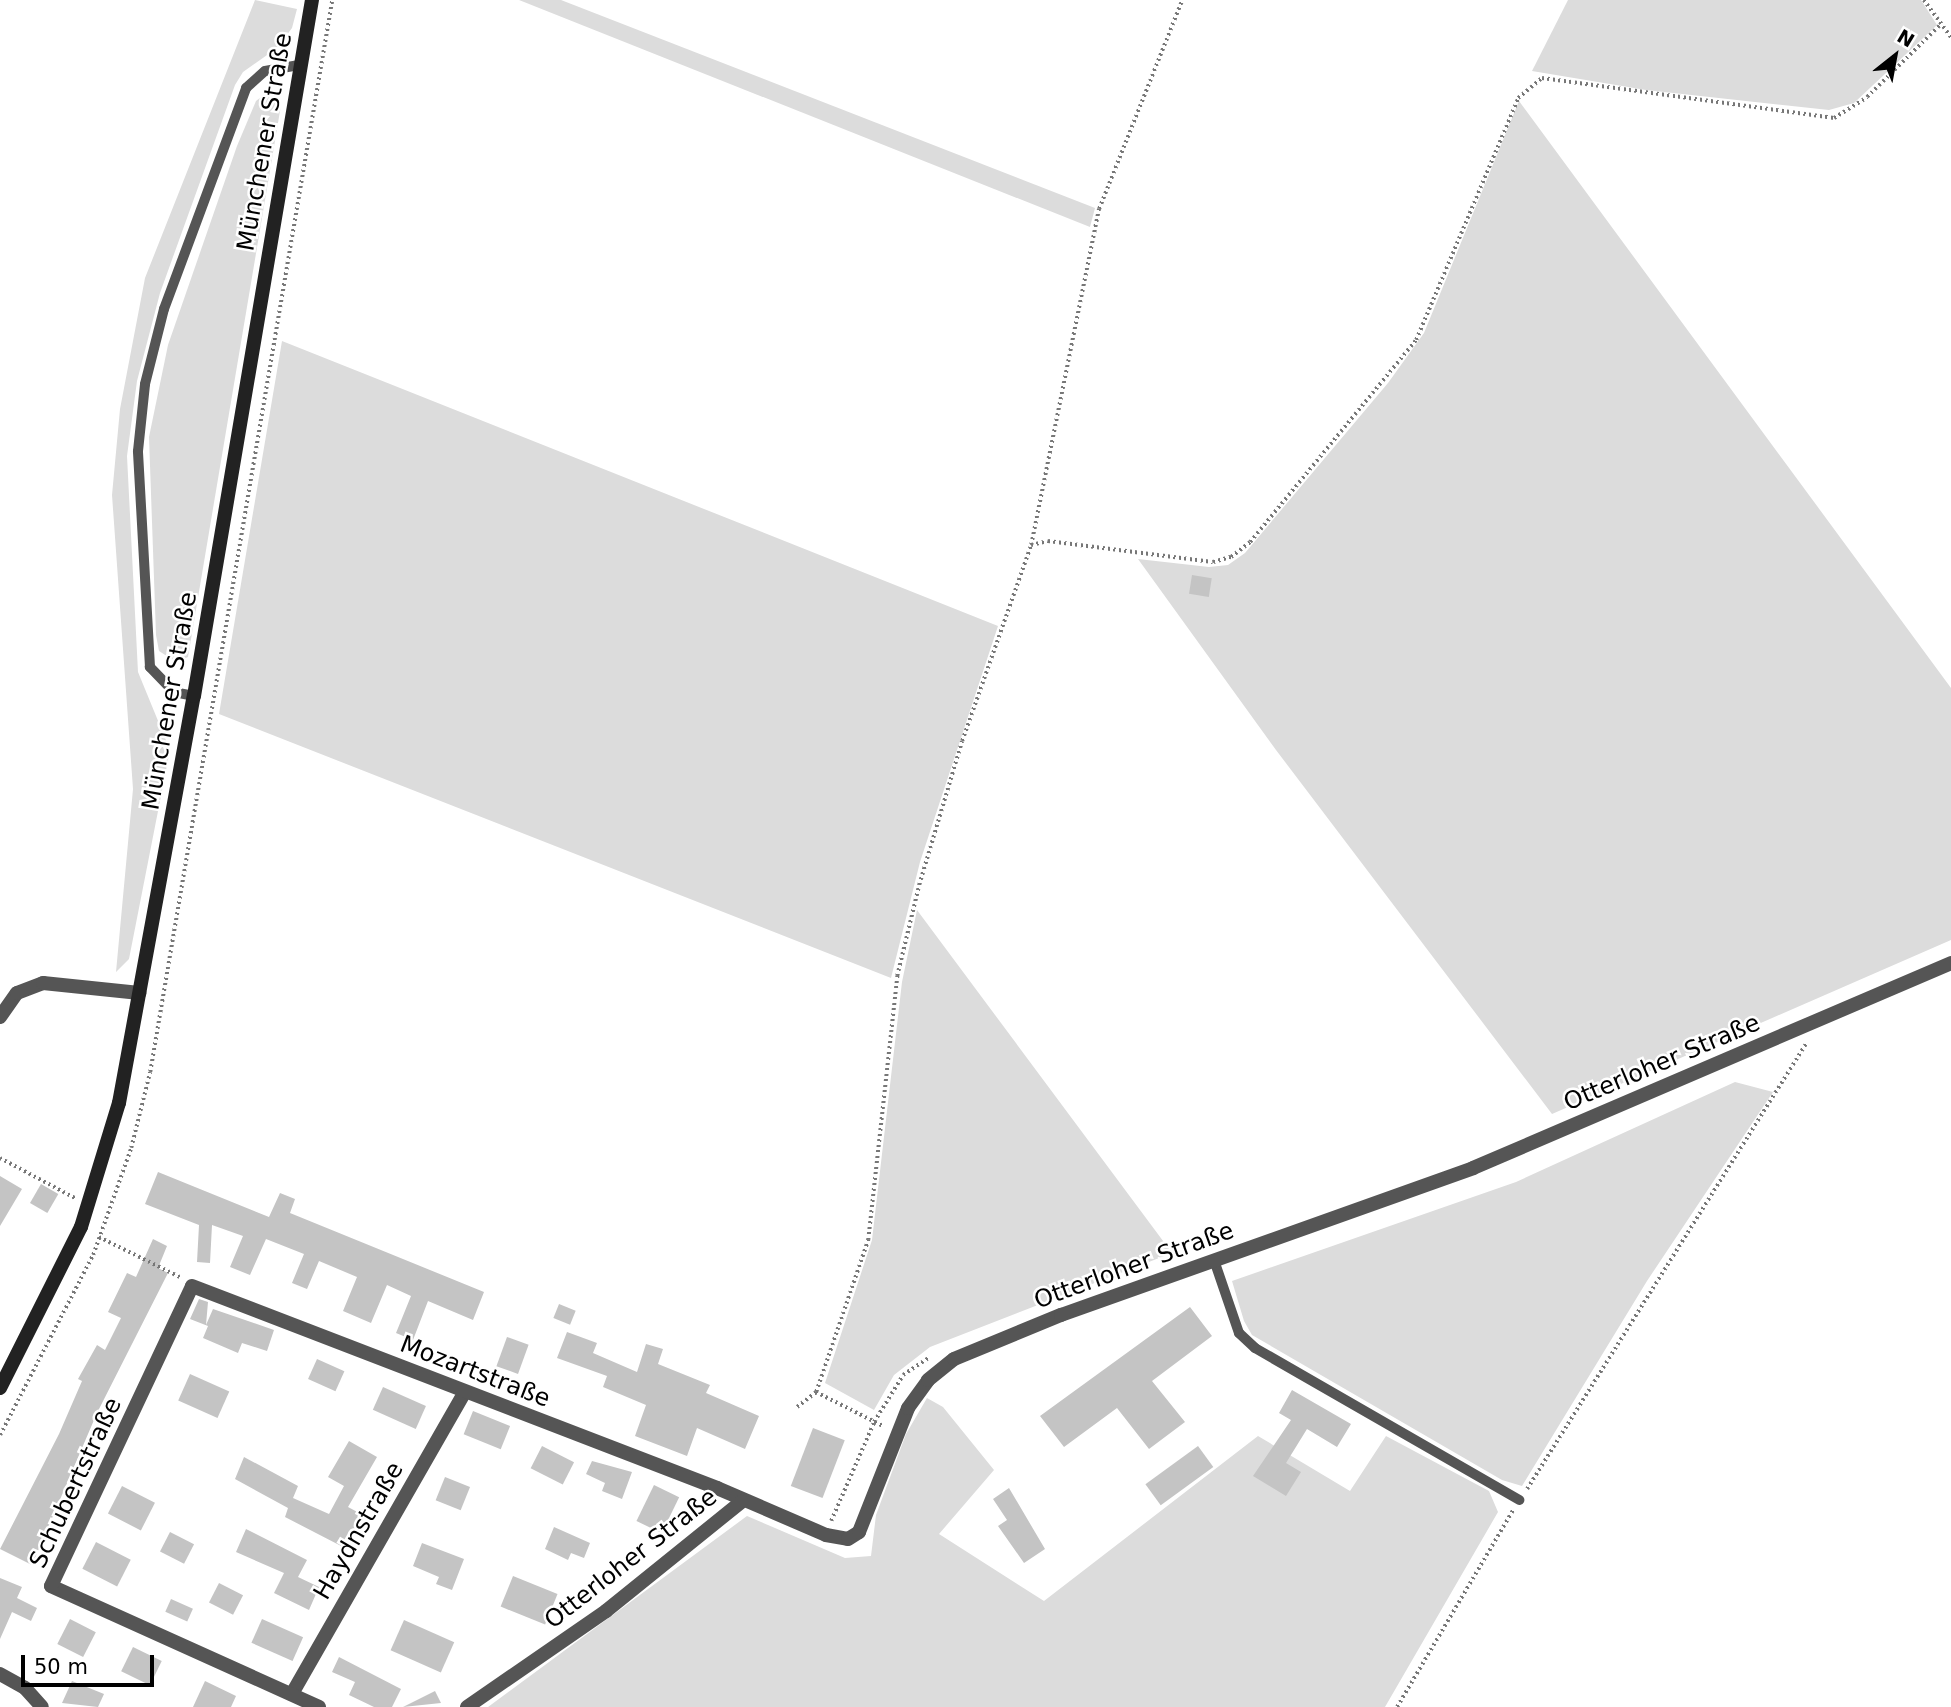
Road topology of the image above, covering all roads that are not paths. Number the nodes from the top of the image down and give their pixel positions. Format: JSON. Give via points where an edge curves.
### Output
{"nodes":[{"id":1,"x":312,"y":0,"type":"edge"},
{"id":2,"x":300,"y":65,"type":"junction"},
{"id":3,"x":194,"y":695,"type":"junction"},
{"id":4,"x":1951,"y":963,"type":"edge"},
{"id":5,"x":139,"y":993,"type":"junction"},
{"id":6,"x":0,"y":1017,"type":"edge"},
{"id":7,"x":1214,"y":1260,"type":"junction"},
{"id":8,"x":192,"y":1286,"type":"joint"},
{"id":9,"x":0,"y":1388,"type":"edge"},
{"id":10,"x":465,"y":1392,"type":"junction"},
{"id":11,"x":1519,"y":1500,"type":"road end"},
{"id":12,"x":741,"y":1502,"type":"junction"},
{"id":13,"x":0,"y":1674,"type":"edge"},
{"id":14,"x":293,"y":1692,"type":"junction"},
{"id":15,"x":42,"y":1707,"type":"edge"},
{"id":16,"x":319,"y":1707,"type":"edge"},
{"id":17,"x":467,"y":1707,"type":"edge"}],
"edges":[{"from":1,"to":2,"type":"main road","name":"Münchener Straße"},
{"from":2,"to":3,"type":"main road","name":"Münchener Straße"},
{"from":2,"to":3,"type":"lane","via":[[265,71],[246,88],[164,309],[145,384],[138,451],[150,667],[174,692]]},
{"from":3,"to":5,"type":"main road","name":"Münchener Straße"},
{"from":4,"to":7,"type":"street","name":"Otterloher Straße","via":[[1473,1168]]},
{"from":5,"to":6,"type":"street","via":[[43,983],[17,993]]},
{"from":5,"to":9,"type":"main road","name":"Münchener Straße","via":[[116,1115],[89,1206]]},
{"from":7,"to":11,"type":"lane","via":[[1239,1333],[1255,1348]]},
{"from":7,"to":12,"type":"street","name":"Otterloher Straße","via":[[954,1359],[928,1380],[908,1408],[859,1532],[848,1539],[825,1535]]},
{"from":8,"to":10,"type":"street","name":"Mozartstraße"},
{"from":8,"to":14,"type":"street","name":"Schubertstraße","via":[[51,1586]]},
{"from":10,"to":12,"type":"street","name":"Mozartstraße","via":[[717,1488]]},
{"from":10,"to":14,"type":"street","name":"Haydnstraße"},
{"from":12,"to":17,"type":"street","name":"Otterloher Straße","via":[[606,1611]]},
{"from":13,"to":15,"type":"street","via":[[25,1688]]},
{"from":14,"to":16,"type":"street","name":"Schubertstraße"}]}
